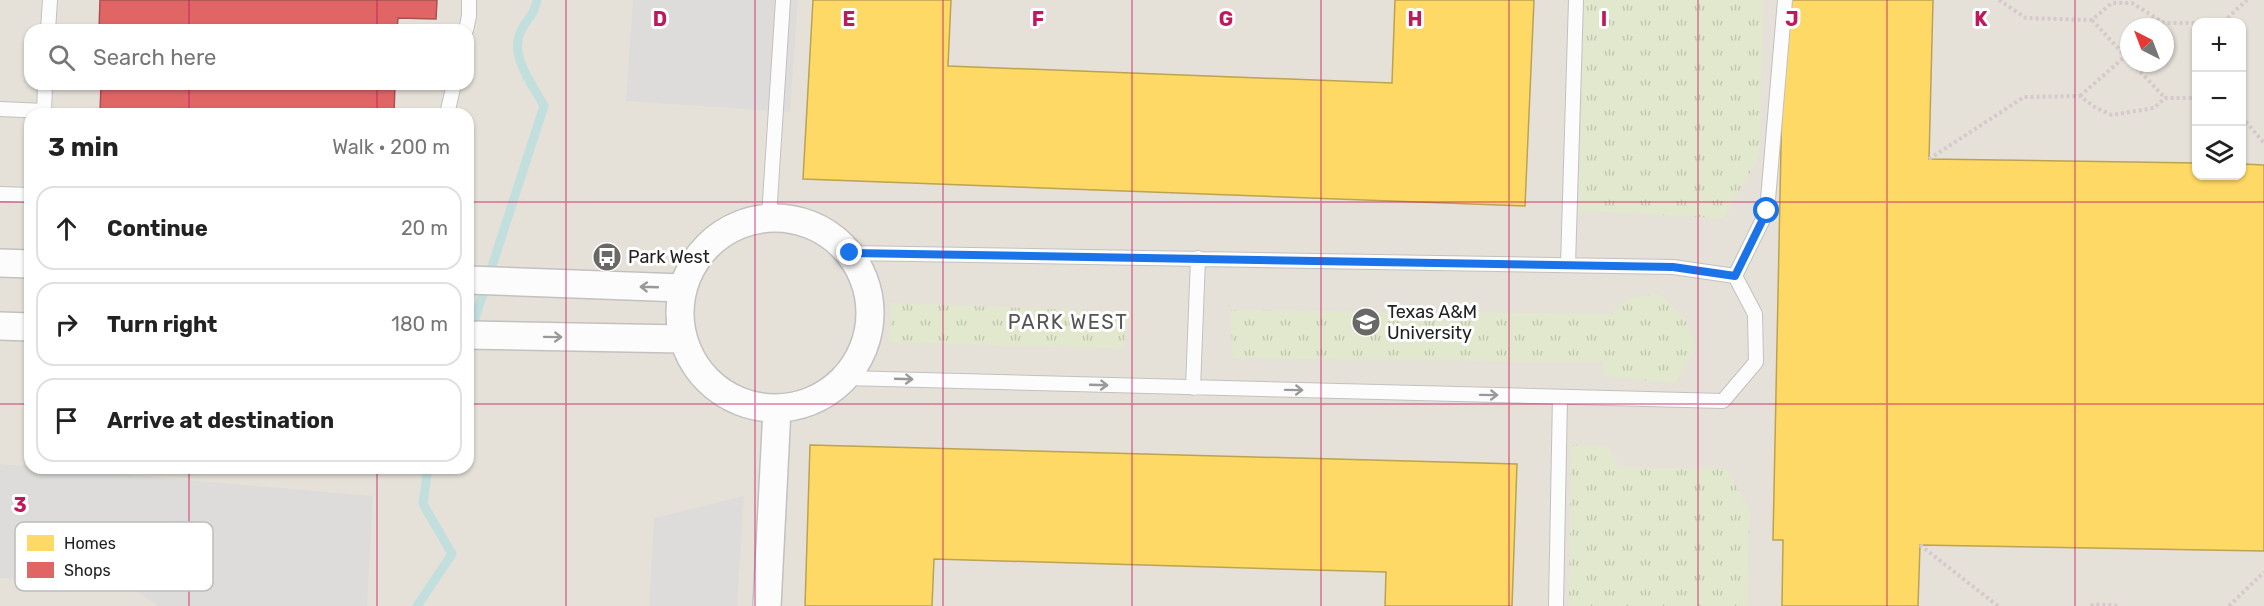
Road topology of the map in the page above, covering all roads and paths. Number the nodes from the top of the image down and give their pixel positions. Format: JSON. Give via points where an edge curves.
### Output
{"nodes":[{"id":1,"x":50,"y":0,"type":"edge"},
{"id":2,"x":469,"y":0,"type":"edge"},
{"id":3,"x":783,"y":0,"type":"edge"},
{"id":4,"x":1576,"y":0,"type":"edge"},
{"id":5,"x":1785,"y":0,"type":"edge"},
{"id":6,"x":1999,"y":0,"type":"edge"},
{"id":7,"x":2247,"y":0,"type":"edge"},
{"id":8,"x":2156,"y":18,"type":"edge"},
{"id":9,"x":2227,"y":18,"type":"edge"},
{"id":10,"x":2092,"y":20,"type":"junction"},
{"id":11,"x":2174,"y":23,"type":"edge"},
{"id":12,"x":2192,"y":23,"type":"edge"},
{"id":13,"x":48,"y":24,"type":"edge"},
{"id":14,"x":467,"y":24,"type":"edge"},
{"id":15,"x":2120,"y":48,"type":"edge"},
{"id":16,"x":2120,"y":63,"type":"edge"},
{"id":17,"x":2140,"y":72,"type":"edge"},
{"id":18,"x":45,"y":90,"type":"edge"},
{"id":19,"x":453,"y":90,"type":"edge"},
{"id":20,"x":2080,"y":96,"type":"junction"},
{"id":21,"x":2165,"y":98,"type":"junction"},
{"id":22,"x":2192,"y":99,"type":"edge"},
{"id":23,"x":44,"y":108,"type":"edge"},
{"id":24,"x":448,"y":108,"type":"edge"},
{"id":25,"x":0,"y":109,"type":"edge"},
{"id":26,"x":24,"y":111,"type":"edge"},
{"id":27,"x":2246,"y":123,"type":"edge"},
{"id":28,"x":2264,"y":143,"type":"edge"},
{"id":29,"x":1929,"y":159,"type":"dead end"},
{"id":30,"x":0,"y":194,"type":"edge"},
{"id":31,"x":24,"y":195,"type":"edge"},
{"id":32,"x":769,"y":217,"type":"junction"},
{"id":33,"x":850,"y":253,"type":"junction"},
{"id":34,"x":1198,"y":258,"type":"junction"},
{"id":35,"x":0,"y":263,"type":"edge"},
{"id":36,"x":24,"y":264,"type":"edge"},
{"id":37,"x":1568,"y":265,"type":"junction"},
{"id":38,"x":1735,"y":276,"type":"junction"},
{"id":39,"x":474,"y":280,"type":"edge"},
{"id":40,"x":682,"y":288,"type":"junction"},
{"id":41,"x":0,"y":326,"type":"edge"},
{"id":42,"x":24,"y":327,"type":"edge"},
{"id":43,"x":474,"y":335,"type":"edge"},
{"id":44,"x":682,"y":339,"type":"junction"},
{"id":45,"x":845,"y":378,"type":"junction"},
{"id":46,"x":1193,"y":388,"type":"junction"},
{"id":47,"x":1560,"y":397,"type":"junction"},
{"id":48,"x":777,"y":409,"type":"junction"},
{"id":49,"x":1920,"y":545,"type":"dead end"},
{"id":50,"x":2264,"y":572,"type":"edge"},
{"id":51,"x":767,"y":606,"type":"edge"},
{"id":52,"x":1556,"y":606,"type":"edge"},
{"id":53,"x":1998,"y":606,"type":"edge"},
{"id":54,"x":2091,"y":606,"type":"edge"},
{"id":55,"x":2120,"y":606,"type":"edge"},
{"id":56,"x":2229,"y":606,"type":"edge"}],
"edges":[{"from":1,"to":13,"type":"lane"},
{"from":2,"to":14,"type":"lane"},
{"from":3,"to":32,"type":"lane"},
{"from":4,"to":37,"type":"lane"},
{"from":5,"to":38,"type":"lane","via":[[1767,211]]},
{"from":6,"to":10,"type":"path","via":[[2026,18]]},
{"from":7,"to":9,"type":"path"},
{"from":8,"to":10,"type":"path","via":[[2132,3],[2112,3]]},
{"from":10,"to":15,"type":"path"},
{"from":11,"to":12,"type":"path"},
{"from":16,"to":20,"type":"path"},
{"from":17,"to":21,"type":"path"},
{"from":18,"to":23,"type":"lane"},
{"from":19,"to":24,"type":"lane"},
{"from":20,"to":21,"type":"path","via":[[2112,115],[2154,108]]},
{"from":20,"to":29,"type":"path","via":[[2024,97]]},
{"from":21,"to":22,"type":"path"},
{"from":25,"to":26,"type":"lane"},
{"from":27,"to":28,"type":"path"},
{"from":30,"to":31,"type":"lane"},
{"from":32,"to":33,"type":"street","via":[[799,220],[827,233]]},
{"from":32,"to":40,"type":"street","via":[[730,228],[700,253]]},
{"from":33,"to":34,"type":"lane"},
{"from":33,"to":45,"type":"street","via":[[866,283],[870,316],[863,349]]},
{"from":34,"to":37,"type":"lane"},
{"from":34,"to":46,"type":"lane"},
{"from":35,"to":36,"type":"street"},
{"from":37,"to":38,"type":"lane","via":[[1673,267]]},
{"from":38,"to":47,"type":"lane","via":[[1755,314],[1756,362],[1723,401]]},
{"from":40,"to":39,"type":"street","one_way":true},
{"from":40,"to":44,"type":"street"},
{"from":41,"to":42,"type":"street"},
{"from":43,"to":44,"type":"street","one_way":true},
{"from":44,"to":48,"type":"street","via":[[695,368],[717,390],[746,405]]},
{"from":45,"to":46,"type":"lane","one_way":true},
{"from":45,"to":48,"type":"street","via":[[802,405]]},
{"from":46,"to":47,"type":"lane","one_way":true},
{"from":47,"to":52,"type":"lane"},
{"from":48,"to":51,"type":"street"},
{"from":49,"to":53,"type":"path"},
{"from":50,"to":56,"type":"path"},
{"from":54,"to":55,"type":"path"}]}
